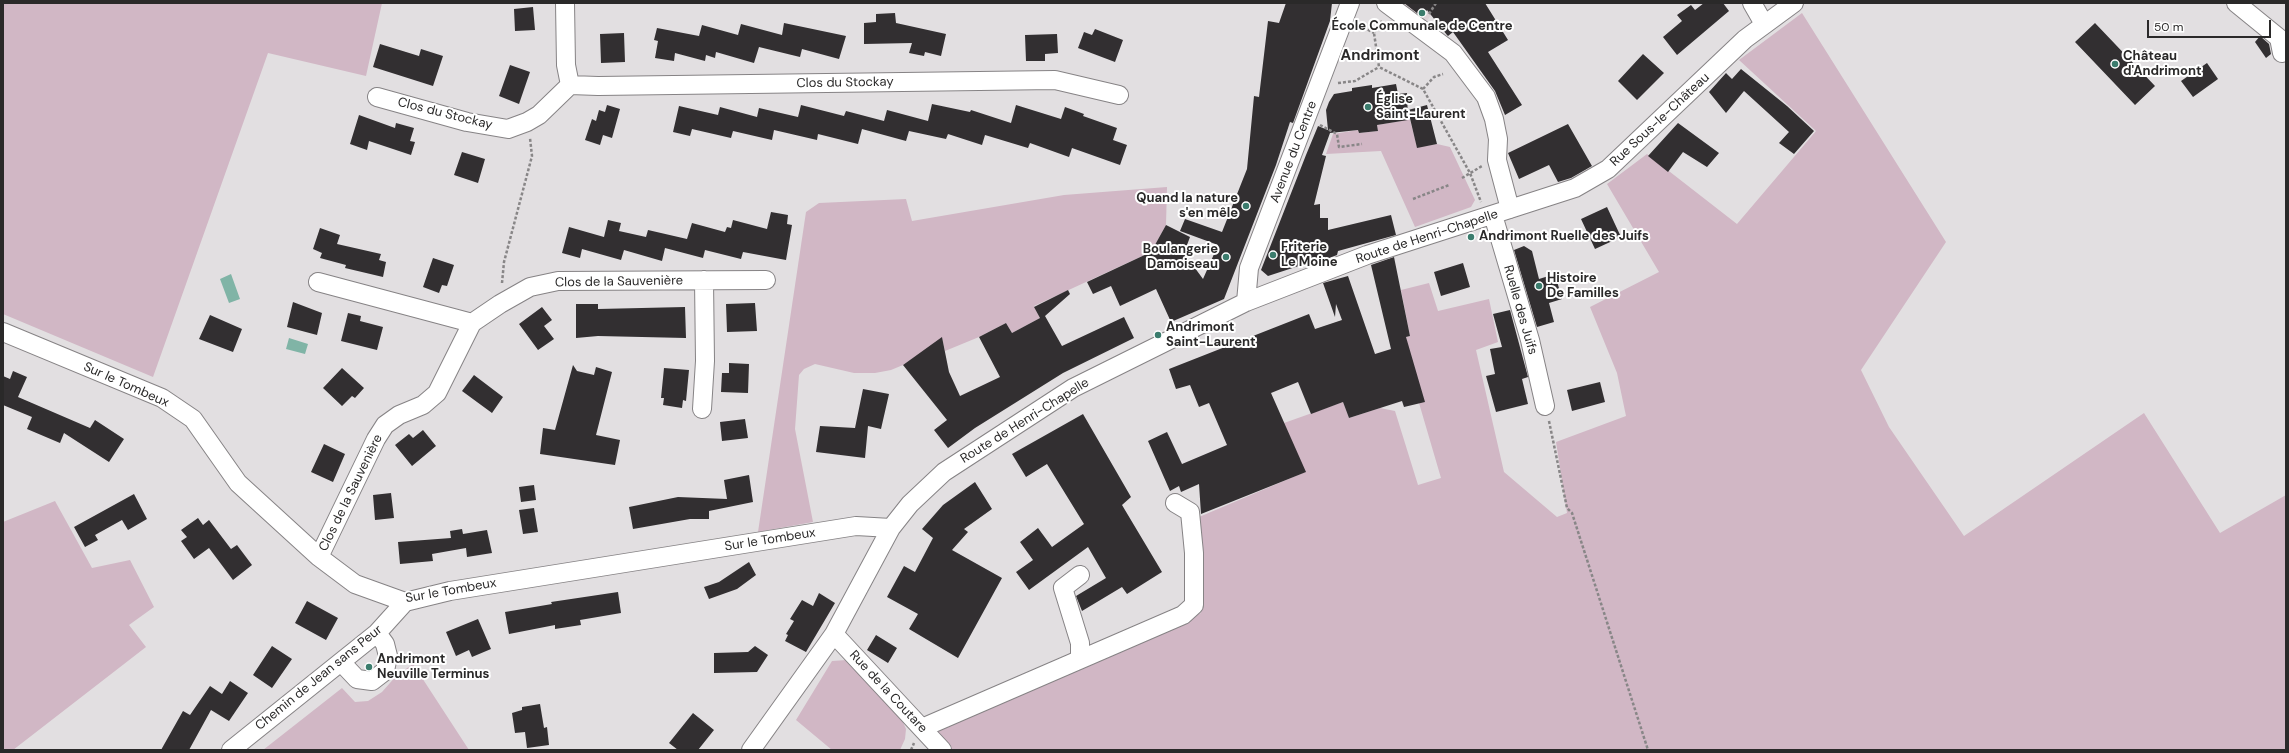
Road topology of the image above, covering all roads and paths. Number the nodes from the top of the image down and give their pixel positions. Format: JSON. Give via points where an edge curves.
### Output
{"nodes":[{"id":1,"x":565,"y":3,"type":"edge"},
{"id":2,"x":1350,"y":3,"type":"edge"},
{"id":3,"x":1752,"y":3,"type":"edge"},
{"id":4,"x":1794,"y":3,"type":"edge"},
{"id":5,"x":2236,"y":3,"type":"edge"},
{"id":6,"x":1385,"y":10,"type":"edge"},
{"id":7,"x":1764,"y":24,"type":"junction"},
{"id":8,"x":1362,"y":26,"type":"dead end"},
{"id":9,"x":1374,"y":33,"type":"junction"},
{"id":10,"x":2282,"y":52,"type":"dead end"},
{"id":11,"x":1379,"y":67,"type":"junction"},
{"id":12,"x":1443,"y":74,"type":"dead end"},
{"id":13,"x":1343,"y":84,"type":"dead end"},
{"id":14,"x":570,"y":85,"type":"junction"},
{"id":15,"x":1423,"y":89,"type":"junction"},
{"id":16,"x":1119,"y":95,"type":"dead end"},
{"id":17,"x":377,"y":97,"type":"dead end"},
{"id":18,"x":527,"y":122,"type":"junction"},
{"id":19,"x":1332,"y":130,"type":"dead end"},
{"id":20,"x":1362,"y":144,"type":"dead end"},
{"id":21,"x":1470,"y":173,"type":"junction"},
{"id":22,"x":1462,"y":178,"type":"dead end"},
{"id":23,"x":1449,"y":185,"type":"dead end"},
{"id":24,"x":1413,"y":199,"type":"dead end"},
{"id":25,"x":1510,"y":209,"type":"junction"},
{"id":26,"x":1488,"y":217,"type":"junction"},
{"id":27,"x":704,"y":280,"type":"junction"},
{"id":28,"x":766,"y":280,"type":"dead end"},
{"id":29,"x":318,"y":282,"type":"dead end"},
{"id":30,"x":1246,"y":302,"type":"junction"},
{"id":31,"x":500,"y":304,"type":"junction"},
{"id":32,"x":472,"y":323,"type":"junction"},
{"id":33,"x":3,"y":332,"type":"edge"},
{"id":34,"x":1545,"y":406,"type":"joint"},
{"id":35,"x":702,"y":409,"type":"dead end"},
{"id":36,"x":1175,"y":503,"type":"dead end"},
{"id":37,"x":891,"y":528,"type":"junction"},
{"id":38,"x":319,"y":557,"type":"junction"},
{"id":39,"x":1080,"y":575,"type":"dead end"},
{"id":40,"x":404,"y":602,"type":"junction"},
{"id":41,"x":377,"y":633,"type":"junction"},
{"id":42,"x":834,"y":634,"type":"junction"},
{"id":43,"x":1080,"y":659,"type":"junction"},
{"id":44,"x":341,"y":662,"type":"junction"},
{"id":45,"x":922,"y":728,"type":"junction"},
{"id":46,"x":231,"y":750,"type":"edge"},
{"id":47,"x":752,"y":750,"type":"edge"},
{"id":48,"x":942,"y":750,"type":"edge"},
{"id":49,"x":1648,"y":750,"type":"edge"}],
"edges":[{"from":1,"to":14,"type":"street","via":[[566,65]]},
{"from":2,"to":30,"type":"street","name":"Avenue du Centre","via":[[1249,268]]},
{"from":3,"to":7,"type":"street"},
{"from":4,"to":7,"type":"street","name":"Rue Sous-le-Château"},
{"from":5,"to":10,"type":"street","via":[[2279,38]]},
{"from":6,"to":9,"type":"path"},
{"from":6,"to":25,"type":"street","via":[[1453,54],[1486,97],[1494,119],[1498,139],[1497,160]]},
{"from":7,"to":25,"type":"street","name":"Rue Sous-le-Château","via":[[1608,169],[1575,188]]},
{"from":8,"to":9,"type":"path"},
{"from":9,"to":11,"type":"path"},
{"from":11,"to":13,"type":"path","via":[[1355,82]]},
{"from":11,"to":15,"type":"path"},
{"from":12,"to":15,"type":"path","via":[[1434,77]]},
{"from":14,"to":16,"type":"street","name":"Clos du Stockay","via":[[1055,80]]},
{"from":14,"to":18,"type":"street","name":"Clos du Stockay","via":[[539,115]]},
{"from":15,"to":21,"type":"path"},
{"from":17,"to":18,"type":"street","name":"Clos du Stockay","via":[[467,122],[508,129]]},
{"from":18,"to":31,"type":"path","via":[[532,156],[504,262]]},
{"from":19,"to":20,"type":"path","via":[[1336,134],[1339,147]]},
{"from":21,"to":22,"type":"path"},
{"from":21,"to":26,"type":"path"},
{"from":23,"to":24,"type":"path"},
{"from":25,"to":26,"type":"street","name":"Route de Henri-Chapelle"},
{"from":26,"to":30,"type":"street","name":"Route de Henri-Chapelle","via":[[1367,255]]},
{"from":26,"to":34,"type":"street","name":"Ruelle des Juifs","via":[[1530,340]]},
{"from":27,"to":28,"type":"street","name":"Clos de la Sauvenière"},
{"from":27,"to":31,"type":"street","name":"Clos de la Sauvenière","via":[[558,281],[530,287]]},
{"from":27,"to":35,"type":"street","via":[[705,361]]},
{"from":29,"to":32,"type":"street"},
{"from":30,"to":37,"type":"street","name":"Route de Henri-Chapelle","via":[[1074,388],[944,472],[910,504]]},
{"from":31,"to":32,"type":"street","name":"Clos de la Sauvenière"},
{"from":32,"to":38,"type":"street","name":"Clos de la Sauvenière","via":[[437,393],[423,405],[399,415],[385,425]]},
{"from":33,"to":38,"type":"street","name":"Sur le Tombeux","via":[[162,398],[193,419],[238,482]]},
{"from":34,"to":49,"type":"path","via":[[1567,508],[1572,513]]},
{"from":36,"to":43,"type":"street","via":[[1190,512],[1194,553],[1194,605],[1183,615]]},
{"from":37,"to":40,"type":"street","name":"Sur le Tombeux","via":[[856,526],[450,591]]},
{"from":37,"to":42,"type":"street","name":"Route de Henri-Chapelle"},
{"from":38,"to":40,"type":"street","name":"Sur le Tombeux","via":[[355,584]]},
{"from":39,"to":43,"type":"street","via":[[1063,588],[1080,643]]},
{"from":40,"to":41,"type":"street","name":"Chemin de Jean sans Peur"},
{"from":41,"to":44,"type":"street","name":"Chemin de Jean sans Peur"},
{"from":41,"to":44,"type":"street","via":[[385,644],[388,656],[385,672],[372,681],[357,679]]},
{"from":42,"to":45,"type":"street","name":"Rue de la Coutare"},
{"from":42,"to":47,"type":"street","name":"Route de Henri-Chapelle"},
{"from":43,"to":45,"type":"street"},
{"from":44,"to":46,"type":"street","name":"Chemin de Jean sans Peur"},
{"from":45,"to":48,"type":"street","name":"Rue de la Coutare"}]}
